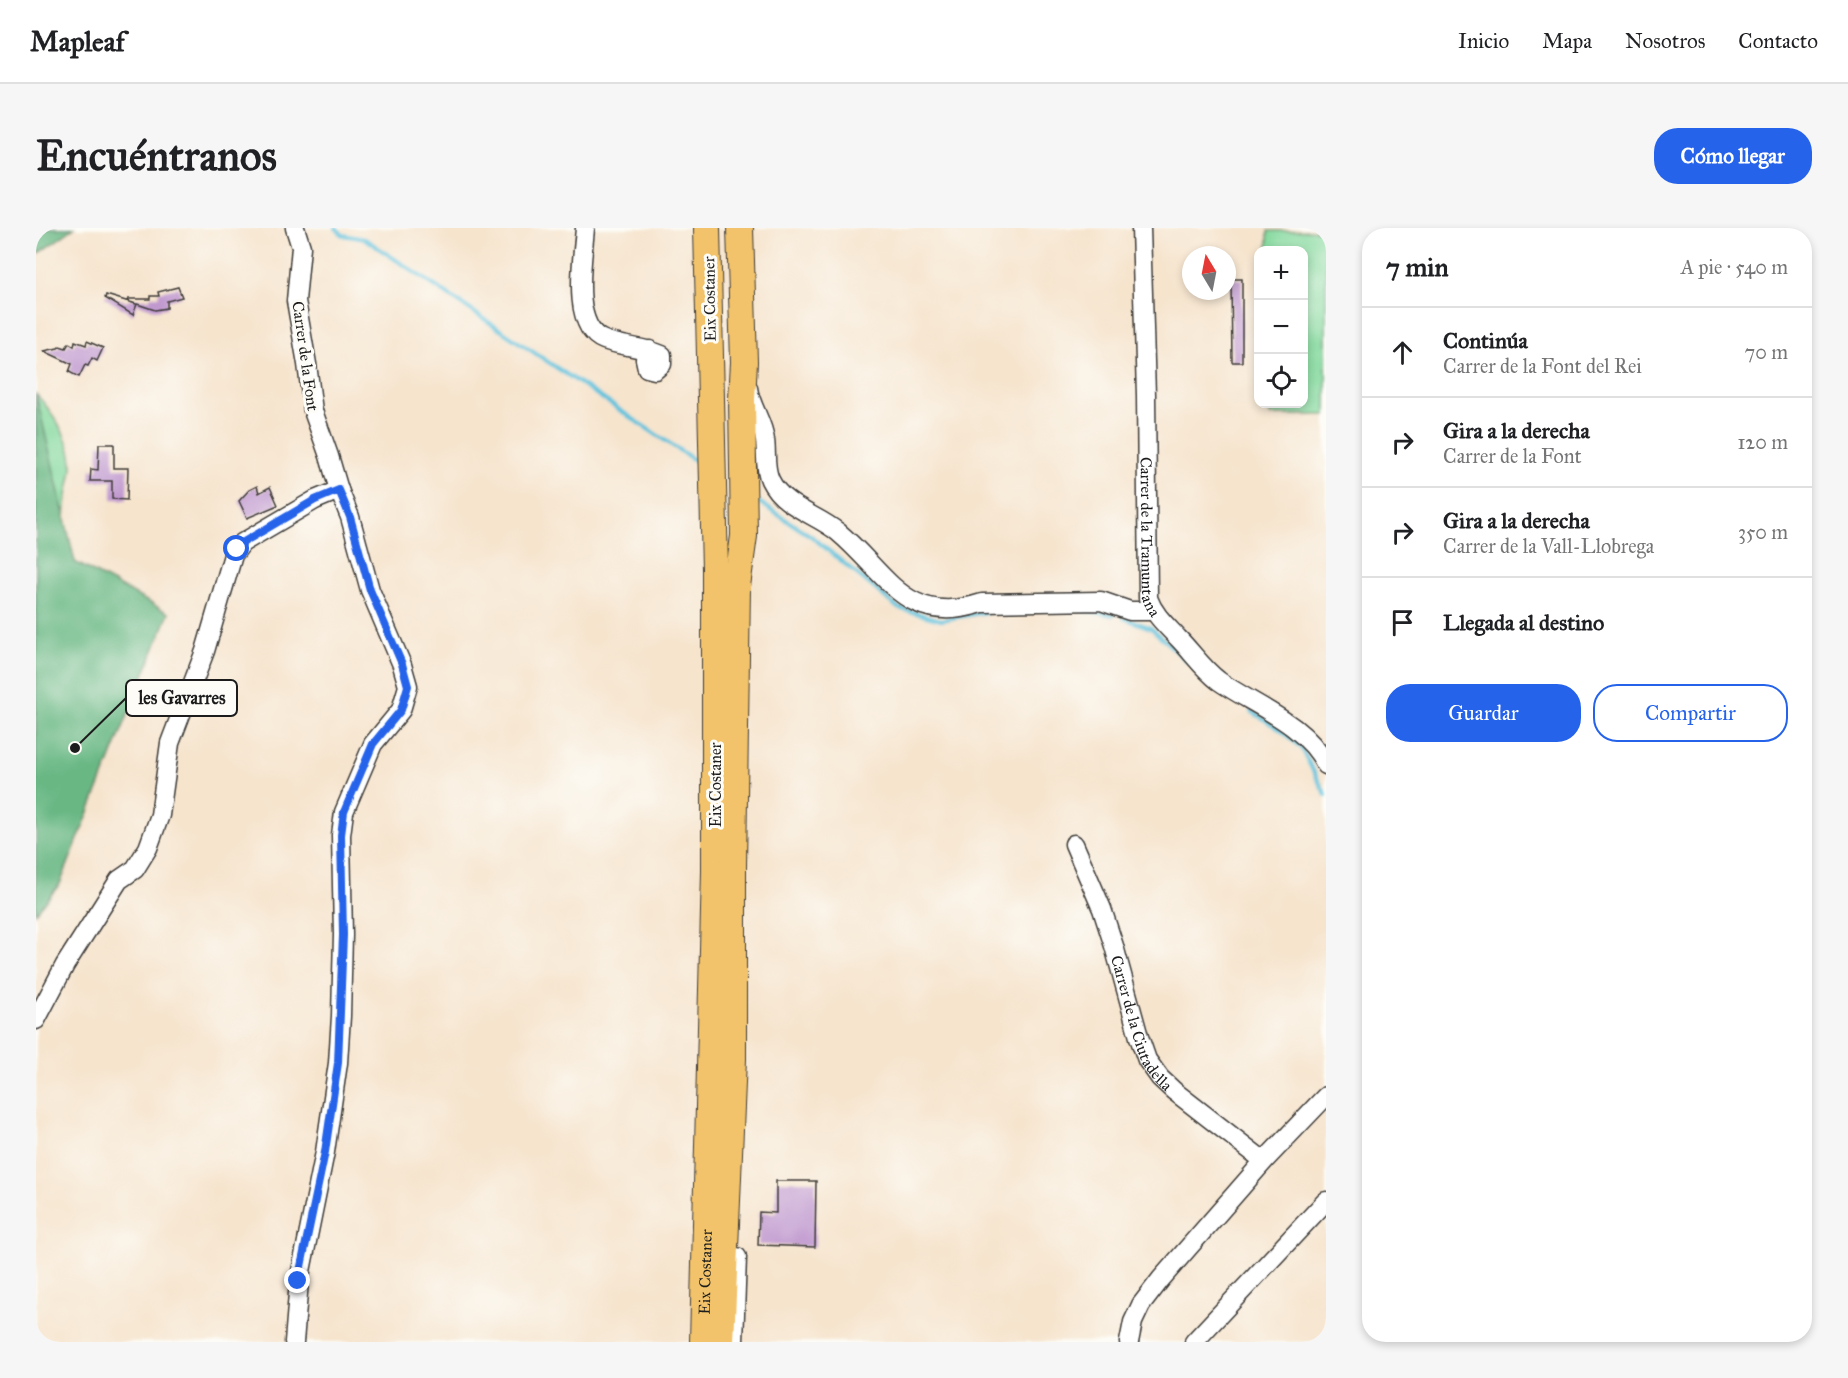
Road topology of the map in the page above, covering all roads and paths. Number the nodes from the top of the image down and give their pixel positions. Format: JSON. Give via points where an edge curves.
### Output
{"nodes":[{"id":1,"x":295,"y":228,"type":"edge"},
{"id":2,"x":585,"y":228,"type":"edge"},
{"id":3,"x":693,"y":228,"type":"edge"},
{"id":4,"x":707,"y":228,"type":"edge"},
{"id":5,"x":725,"y":228,"type":"edge"},
{"id":6,"x":740,"y":228,"type":"edge"},
{"id":7,"x":1141,"y":228,"type":"edge"},
{"id":8,"x":650,"y":350,"type":"dead end"},
{"id":9,"x":744,"y":362,"type":"junction"},
{"id":10,"x":339,"y":490,"type":"junction"},
{"id":11,"x":715,"y":570,"type":"junction"},
{"id":12,"x":737,"y":586,"type":"junction"},
{"id":13,"x":1153,"y":611,"type":"junction"},
{"id":14,"x":1326,"y":765,"type":"edge"},
{"id":15,"x":1074,"y":844,"type":"dead end"},
{"id":16,"x":713,"y":936,"type":"junction"},
{"id":17,"x":36,"y":1020,"type":"edge"},
{"id":18,"x":733,"y":1059,"type":"junction"},
{"id":19,"x":1326,"y":1096,"type":"edge"},
{"id":20,"x":1264,"y":1161,"type":"junction"},
{"id":21,"x":740,"y":1166,"type":"joint"},
{"id":22,"x":1326,"y":1201,"type":"edge"},
{"id":23,"x":294,"y":1342,"type":"edge"},
{"id":24,"x":694,"y":1342,"type":"edge"},
{"id":25,"x":703,"y":1342,"type":"edge"},
{"id":26,"x":721,"y":1342,"type":"edge"},
{"id":27,"x":735,"y":1342,"type":"edge"},
{"id":28,"x":1129,"y":1342,"type":"edge"},
{"id":29,"x":1194,"y":1342,"type":"edge"}],
"edges":[{"from":1,"to":10,"type":"street","name":"Carrer de la Font","via":[[301,247],[296,301],[312,411]]},
{"from":2,"to":8,"type":"street","via":[[581,296],[589,328],[602,339]]},
{"from":3,"to":11,"type":"highway","via":[[701,318],[707,546]]},
{"from":4,"to":11,"type":"highway","name":"Eix Costaner"},
{"from":5,"to":12,"type":"highway","name":"Eix Costaner"},
{"from":6,"to":9,"type":"highway"},
{"from":7,"to":13,"type":"street","name":"Carrer de la Tramuntana","via":[[1148,598]]},
{"from":9,"to":12,"type":"highway","via":[[744,536]]},
{"from":9,"to":13,"type":"street","via":[[749,397],[765,438],[766,466],[782,498],[837,532],[891,587],[915,603],[938,610],[982,603],[1101,601],[1130,611]]},
{"from":10,"to":17,"type":"street","via":[[242,543],[233,555],[205,651],[170,743],[160,815],[148,848],[135,868],[119,880],[65,965]]},
{"from":10,"to":23,"type":"street","name":"Carrer de la Font","via":[[370,590],[408,686],[401,710],[373,744],[344,812],[338,1063],[325,1152],[298,1281]]},
{"from":11,"to":16,"type":"highway","name":"Eix Costaner"},
{"from":12,"to":18,"type":"highway"},
{"from":13,"to":14,"type":"street","name":"Carrer de la Tramuntana","via":[[1217,679],[1295,729],[1316,747]]},
{"from":15,"to":20,"type":"street","name":"Carrer de la Ciutadella","via":[[1102,909],[1138,1037],[1152,1070]]},
{"from":16,"to":24,"type":"highway","via":[[704,1014]]},
{"from":16,"to":25,"type":"highway","name":"Eix Costaner"},
{"from":18,"to":21,"type":"highway"},
{"from":18,"to":26,"type":"highway"},
{"from":19,"to":20,"type":"street"},
{"from":20,"to":28,"type":"street","via":[[1141,1305]]},
{"from":21,"to":27,"type":"street"},
{"from":22,"to":29,"type":"street"}]}
